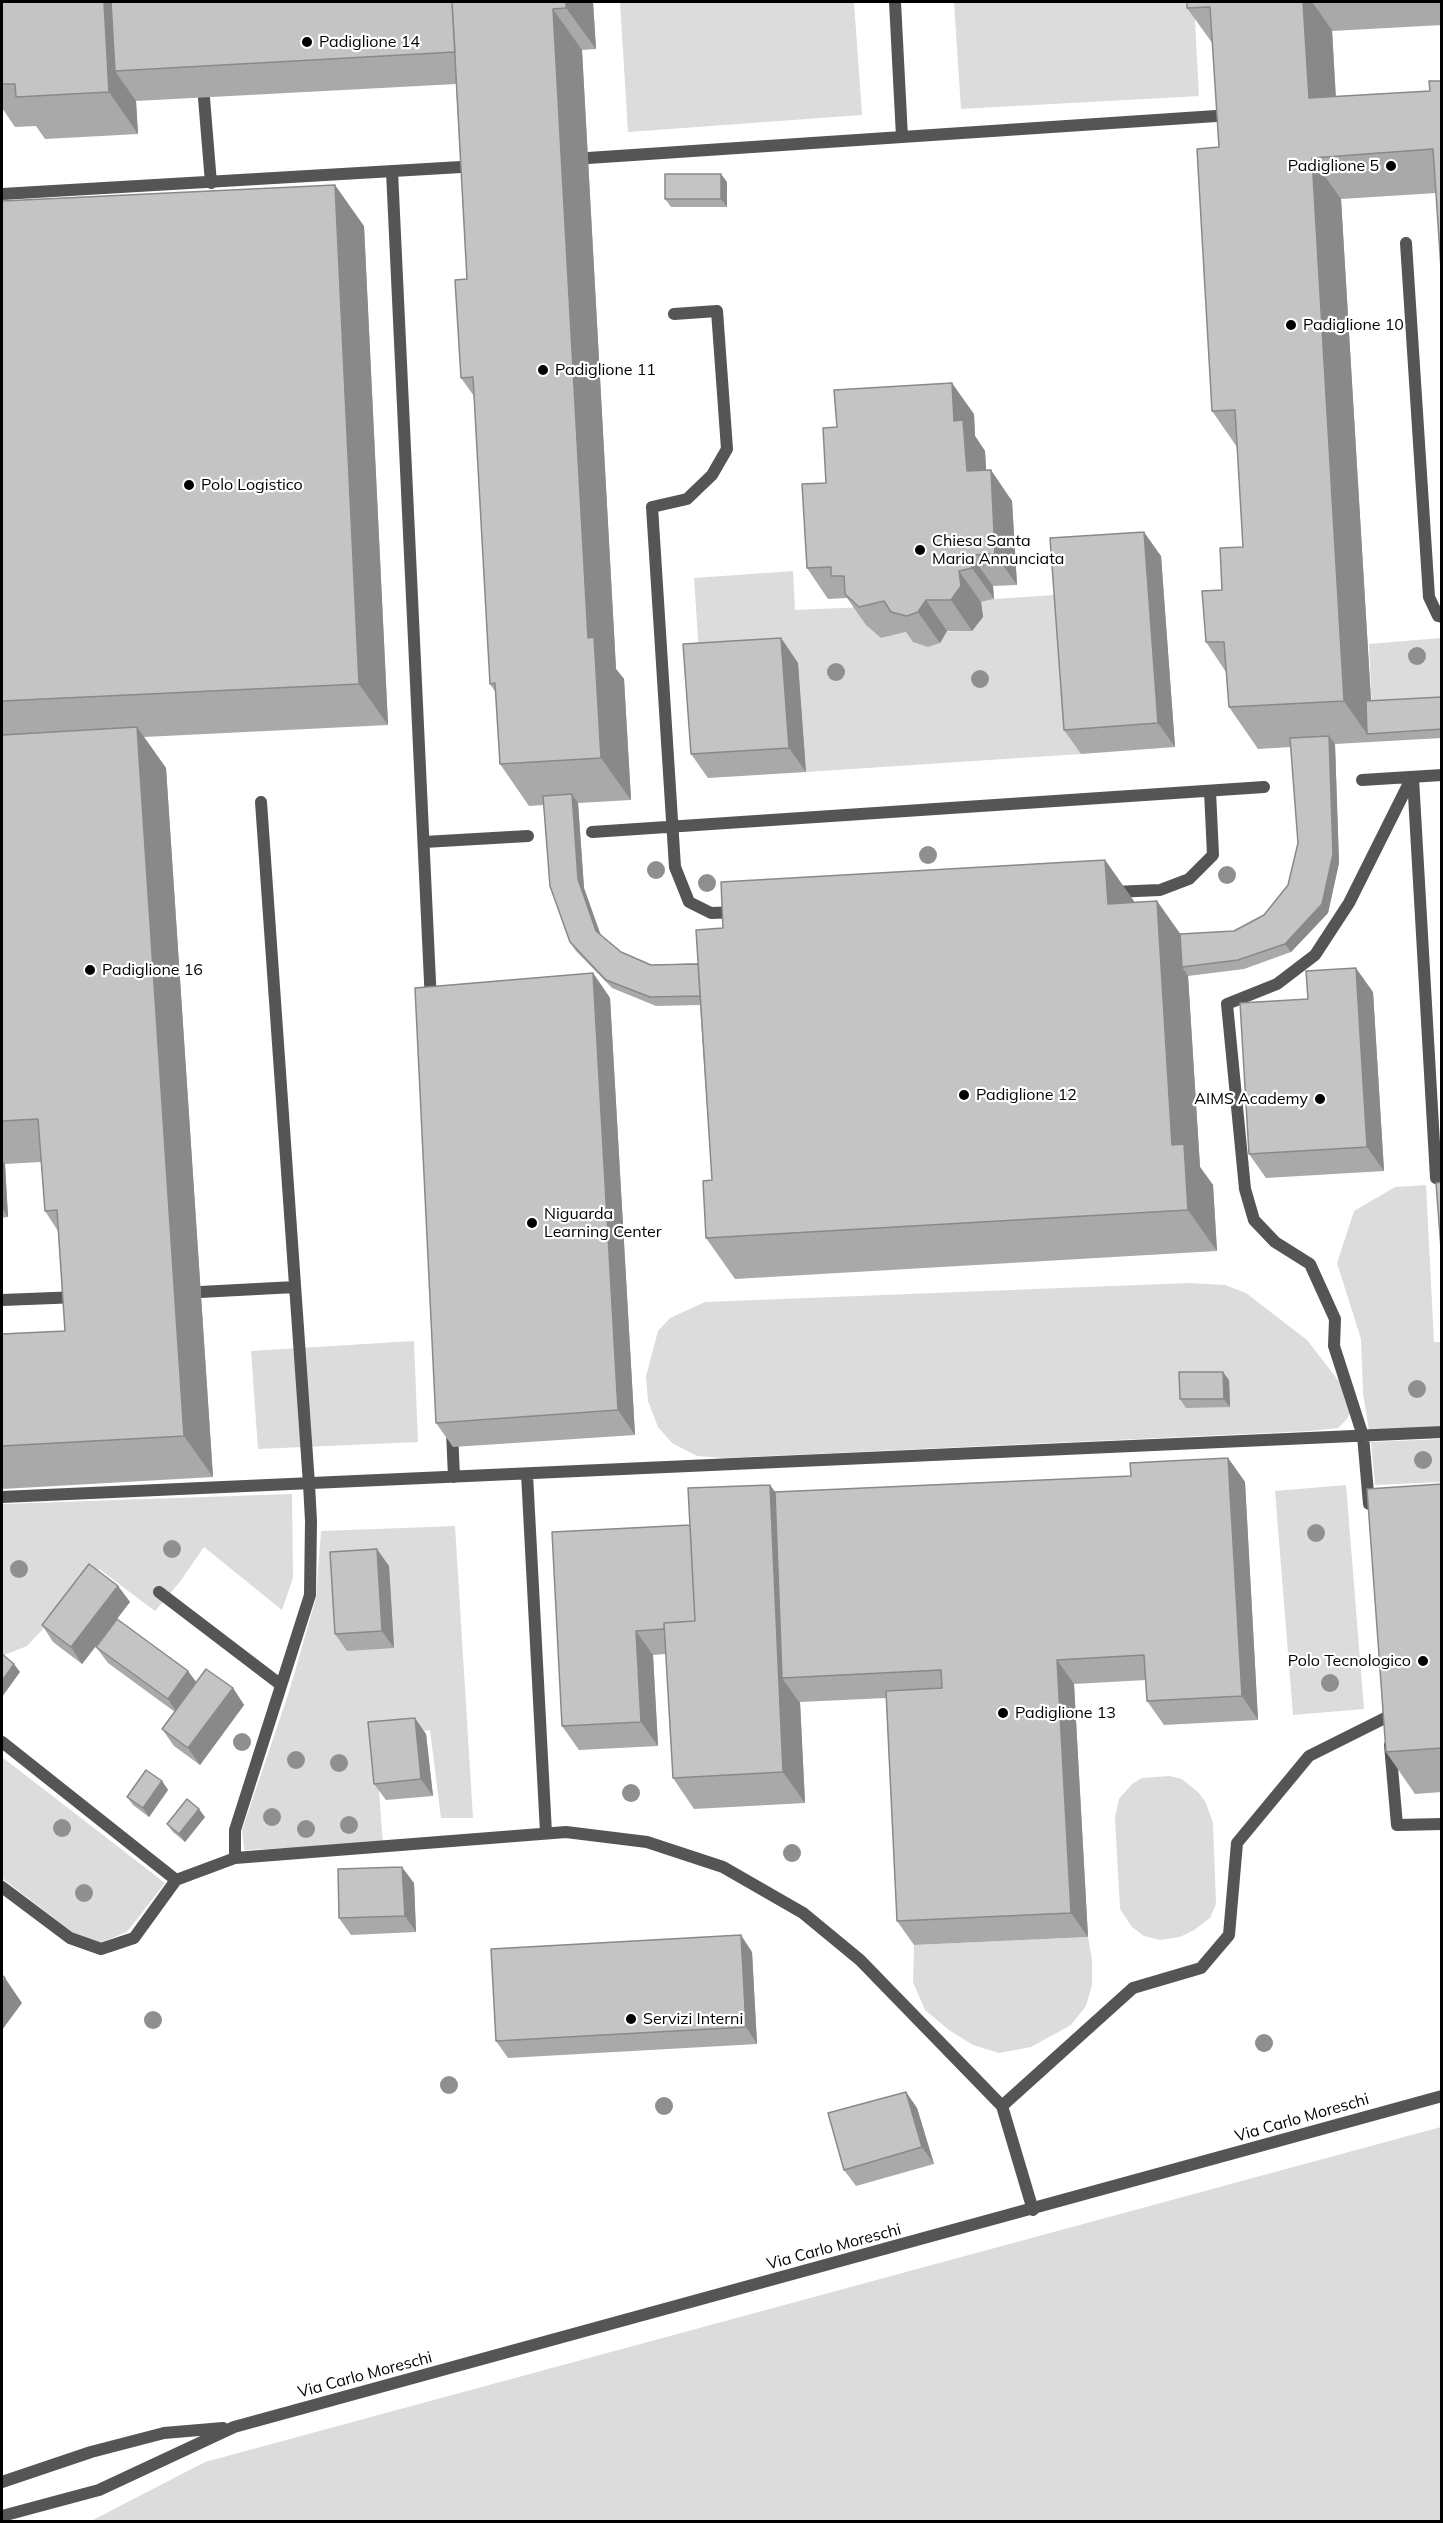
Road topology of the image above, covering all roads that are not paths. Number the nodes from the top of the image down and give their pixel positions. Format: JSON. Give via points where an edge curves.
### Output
{"nodes":[{"id":1,"x":895,"y":2,"type":"edge"},
{"id":2,"x":204,"y":98,"type":"edge"},
{"id":3,"x":1243,"y":114,"type":"edge"},
{"id":4,"x":902,"y":137,"type":"junction"},
{"id":5,"x":588,"y":158,"type":"dead end"},
{"id":6,"x":488,"y":166,"type":"edge"},
{"id":7,"x":392,"y":171,"type":"junction"},
{"id":8,"x":211,"y":183,"type":"junction"},
{"id":9,"x":2,"y":194,"type":"edge"},
{"id":10,"x":1406,"y":243,"type":"dead end"},
{"id":11,"x":674,"y":314,"type":"dead end"},
{"id":12,"x":1442,"y":617,"type":"edge"},
{"id":13,"x":1442,"y":775,"type":"edge"},
{"id":14,"x":1412,"y":777,"type":"junction"},
{"id":15,"x":1362,"y":780,"type":"dead end"},
{"id":16,"x":1264,"y":787,"type":"dead end"},
{"id":17,"x":1210,"y":791,"type":"junction"},
{"id":18,"x":261,"y":802,"type":"dead end"},
{"id":19,"x":672,"y":828,"type":"junction"},
{"id":20,"x":592,"y":832,"type":"dead end"},
{"id":21,"x":528,"y":836,"type":"dead end"},
{"id":22,"x":424,"y":842,"type":"junction"},
{"id":23,"x":1101,"y":893,"type":"edge"},
{"id":24,"x":747,"y":911,"type":"edge"},
{"id":25,"x":432,"y":1012,"type":"edge"},
{"id":26,"x":1436,"y":1178,"type":"dead end"},
{"id":27,"x":295,"y":1287,"type":"junction"},
{"id":28,"x":200,"y":1292,"type":"dead end"},
{"id":29,"x":89,"y":1296,"type":"edge"},
{"id":30,"x":2,"y":1300,"type":"edge"},
{"id":31,"x":452,"y":1424,"type":"edge"},
{"id":32,"x":1442,"y":1432,"type":"edge"},
{"id":33,"x":1363,"y":1436,"type":"junction"},
{"id":34,"x":527,"y":1474,"type":"junction"},
{"id":35,"x":454,"y":1477,"type":"junction"},
{"id":36,"x":309,"y":1484,"type":"junction"},
{"id":37,"x":2,"y":1497,"type":"edge"},
{"id":38,"x":1370,"y":1516,"type":"edge"},
{"id":39,"x":159,"y":1592,"type":"dead end"},
{"id":40,"x":281,"y":1685,"type":"junction"},
{"id":41,"x":2,"y":1742,"type":"edge"},
{"id":42,"x":1442,"y":1824,"type":"edge"},
{"id":43,"x":546,"y":1833,"type":"junction"},
{"id":44,"x":235,"y":1858,"type":"junction"},
{"id":45,"x":176,"y":1881,"type":"junction"},
{"id":46,"x":2,"y":1887,"type":"edge"},
{"id":47,"x":1442,"y":2096,"type":"edge"},
{"id":48,"x":1002,"y":2106,"type":"junction"},
{"id":49,"x":1033,"y":2210,"type":"junction"},
{"id":50,"x":234,"y":2427,"type":"junction"},
{"id":51,"x":2,"y":2482,"type":"edge"},
{"id":52,"x":2,"y":2516,"type":"edge"}],
"edges":[{"from":1,"to":4,"type":"street"},
{"from":2,"to":8,"type":"street"},
{"from":3,"to":4,"type":"street"},
{"from":4,"to":5,"type":"street"},
{"from":6,"to":7,"type":"street"},
{"from":7,"to":8,"type":"street"},
{"from":7,"to":22,"type":"street"},
{"from":8,"to":9,"type":"street"},
{"from":10,"to":12,"type":"street","via":[[1429,597]]},
{"from":11,"to":19,"type":"street","via":[[717,311],[728,449],[712,476],[687,499],[652,507]]},
{"from":13,"to":14,"type":"street"},
{"from":14,"to":15,"type":"street"},
{"from":14,"to":26,"type":"street"},
{"from":14,"to":33,"type":"street","via":[[1349,903],[1315,955],[1277,984],[1227,1004],[1245,1189],[1254,1220],[1275,1242],[1310,1264],[1335,1319],[1334,1346]]},
{"from":16,"to":17,"type":"street"},
{"from":17,"to":19,"type":"street"},
{"from":17,"to":23,"type":"street","via":[[1213,855],[1189,879],[1160,890]]},
{"from":18,"to":27,"type":"street"},
{"from":19,"to":20,"type":"street"},
{"from":19,"to":24,"type":"street","via":[[675,867],[689,902],[711,913]]},
{"from":21,"to":22,"type":"street"},
{"from":22,"to":25,"type":"street"},
{"from":27,"to":28,"type":"street"},
{"from":27,"to":36,"type":"street"},
{"from":29,"to":30,"type":"street"},
{"from":31,"to":35,"type":"street"},
{"from":32,"to":33,"type":"street"},
{"from":33,"to":34,"type":"street"},
{"from":33,"to":38,"type":"street","via":[[1372,1492]]},
{"from":34,"to":35,"type":"street"},
{"from":34,"to":43,"type":"street"},
{"from":35,"to":36,"type":"street"},
{"from":36,"to":37,"type":"street"},
{"from":36,"to":40,"type":"street","via":[[310,1595]]},
{"from":39,"to":40,"type":"street"},
{"from":40,"to":44,"type":"street","via":[[235,1830]]},
{"from":41,"to":45,"type":"street"},
{"from":42,"to":48,"type":"street","via":[[1397,1825],[1387,1711],[1309,1756],[1237,1844],[1229,1935],[1202,1968],[1133,1988]]},
{"from":43,"to":44,"type":"street"},
{"from":43,"to":48,"type":"street","via":[[647,1842],[723,1867],[804,1913],[860,1960]]},
{"from":44,"to":45,"type":"street"},
{"from":45,"to":46,"type":"street","via":[[134,1938],[101,1949],[70,1938]]},
{"from":47,"to":49,"type":"street","name":"Via Carlo Moreschi"},
{"from":48,"to":49,"type":"street"},
{"from":49,"to":50,"type":"street","name":"Via Carlo Moreschi"},
{"from":50,"to":51,"type":"street","name":"Via Carlo Moreschi","via":[[164,2433]]},
{"from":50,"to":52,"type":"street","name":"Via Carlo Moreschi","via":[[99,2490]]}]}
